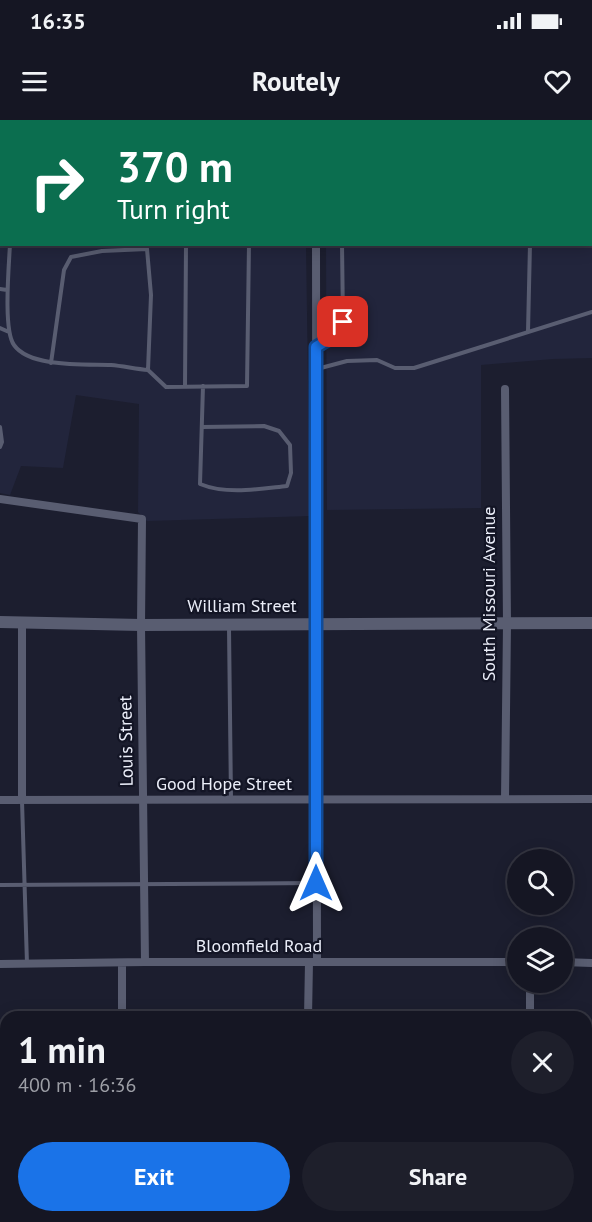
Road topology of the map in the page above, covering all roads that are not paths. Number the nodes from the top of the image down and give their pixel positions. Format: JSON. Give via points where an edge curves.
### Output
{"nodes":[{"id":1,"x":10,"y":246,"type":"edge"},
{"id":2,"x":186,"y":246,"type":"edge"},
{"id":3,"x":249,"y":246,"type":"edge"},
{"id":4,"x":316,"y":246,"type":"edge"},
{"id":5,"x":342,"y":246,"type":"edge"},
{"id":6,"x":530,"y":246,"type":"edge"},
{"id":7,"x":146,"y":247,"type":"edge"},
{"id":8,"x":0,"y":289,"type":"edge"},
{"id":9,"x":7,"y":290,"type":"junction"},
{"id":10,"x":592,"y":312,"type":"edge"},
{"id":11,"x":0,"y":328,"type":"edge"},
{"id":12,"x":9,"y":332,"type":"junction"},
{"id":13,"x":528,"y":332,"type":"junction"},
{"id":14,"x":316,"y":347,"type":"junction"},
{"id":15,"x":51,"y":363,"type":"junction"},
{"id":16,"x":316,"y":369,"type":"junction"},
{"id":17,"x":148,"y":370,"type":"junction"},
{"id":18,"x":203,"y":386,"type":"junction"},
{"id":19,"x":185,"y":387,"type":"junction"},
{"id":20,"x":505,"y":389,"type":"dead end"},
{"id":21,"x":0,"y":427,"type":"edge"},
{"id":22,"x":202,"y":427,"type":"junction"},
{"id":23,"x":0,"y":447,"type":"edge"},
{"id":24,"x":0,"y":499,"type":"edge"},
{"id":25,"x":0,"y":622,"type":"edge"},
{"id":26,"x":22,"y":622,"type":"junction"},
{"id":27,"x":592,"y":623,"type":"edge"},
{"id":28,"x":229,"y":624,"type":"junction"},
{"id":29,"x":317,"y":624,"type":"junction"},
{"id":30,"x":507,"y":624,"type":"junction"},
{"id":31,"x":141,"y":625,"type":"junction"},
{"id":32,"x":505,"y":799,"type":"junction"},
{"id":33,"x":592,"y":799,"type":"edge"},
{"id":34,"x":0,"y":800,"type":"edge"},
{"id":35,"x":22,"y":800,"type":"junction"},
{"id":36,"x":143,"y":800,"type":"junction"},
{"id":37,"x":231,"y":800,"type":"junction"},
{"id":38,"x":316,"y":800,"type":"junction"},
{"id":39,"x":316,"y":883,"type":"junction"},
{"id":40,"x":144,"y":884,"type":"junction"},
{"id":41,"x":0,"y":885,"type":"edge"},
{"id":42,"x":24,"y":885,"type":"junction"},
{"id":43,"x":145,"y":962,"type":"junction"},
{"id":44,"x":313,"y":962,"type":"junction"},
{"id":45,"x":507,"y":962,"type":"edge"},
{"id":46,"x":573,"y":962,"type":"edge"},
{"id":47,"x":122,"y":963,"type":"junction"},
{"id":48,"x":592,"y":963,"type":"edge"},
{"id":49,"x":0,"y":964,"type":"edge"},
{"id":50,"x":27,"y":964,"type":"junction"},
{"id":51,"x":530,"y":993,"type":"edge"},
{"id":52,"x":122,"y":1011,"type":"edge"},
{"id":53,"x":309,"y":1011,"type":"edge"},
{"id":54,"x":530,"y":1011,"type":"edge"}],
"edges":[{"from":1,"to":9,"type":"lane"},
{"from":2,"to":19,"type":"lane"},
{"from":3,"to":18,"type":"lane","via":[[247,386]]},
{"from":4,"to":14,"type":"street"},
{"from":5,"to":14,"type":"lane","via":[[343,322],[336,335]]},
{"from":6,"to":13,"type":"lane"},
{"from":7,"to":15,"type":"lane","via":[[71,257],[64,270]]},
{"from":7,"to":17,"type":"lane","via":[[151,295]]},
{"from":8,"to":9,"type":"lane"},
{"from":9,"to":12,"type":"lane"},
{"from":10,"to":13,"type":"lane"},
{"from":11,"to":12,"type":"lane"},
{"from":12,"to":15,"type":"lane","via":[[14,345],[28,357]]},
{"from":13,"to":16,"type":"lane","via":[[414,368],[395,368],[377,360],[347,361]]},
{"from":14,"to":16,"type":"street"},
{"from":15,"to":17,"type":"lane"},
{"from":16,"to":29,"type":"street"},
{"from":17,"to":19,"type":"lane","via":[[166,387]]},
{"from":18,"to":19,"type":"lane"},
{"from":18,"to":22,"type":"lane"},
{"from":20,"to":30,"type":"street","name":"South Missouri Avenue"},
{"from":21,"to":23,"type":"lane"},
{"from":22,"to":22,"type":"lane","via":[[200,484],[212,489],[253,490],[287,486],[291,473],[290,445],[279,431],[264,426]]},
{"from":24,"to":31,"type":"street","name":"Louis Street","via":[[142,519]]},
{"from":25,"to":26,"type":"main road","name":"William Street"},
{"from":26,"to":31,"type":"main road","name":"William Street"},
{"from":26,"to":35,"type":"street"},
{"from":27,"to":30,"type":"main road","name":"William Street"},
{"from":28,"to":29,"type":"main road","name":"William Street"},
{"from":28,"to":31,"type":"main road","name":"William Street"},
{"from":28,"to":37,"type":"lane"},
{"from":29,"to":30,"type":"main road","name":"William Street"},
{"from":29,"to":38,"type":"street"},
{"from":30,"to":32,"type":"street","name":"South Missouri Avenue"},
{"from":31,"to":36,"type":"street","name":"Louis Street"},
{"from":32,"to":33,"type":"street","name":"Good Hope Street"},
{"from":32,"to":38,"type":"street","name":"Good Hope Street"},
{"from":34,"to":35,"type":"street","name":"Good Hope Street"},
{"from":35,"to":36,"type":"street","name":"Good Hope Street"},
{"from":35,"to":42,"type":"lane"},
{"from":36,"to":37,"type":"street","name":"Good Hope Street"},
{"from":36,"to":40,"type":"street","name":"Louis Street"},
{"from":37,"to":38,"type":"street","name":"Good Hope Street"},
{"from":38,"to":39,"type":"street"},
{"from":39,"to":40,"type":"lane"},
{"from":39,"to":44,"type":"street"},
{"from":40,"to":42,"type":"lane"},
{"from":40,"to":43,"type":"street","name":"Louis Street"},
{"from":41,"to":42,"type":"lane"},
{"from":42,"to":50,"type":"lane"},
{"from":43,"to":44,"type":"street","name":"Bloomfield Road"},
{"from":43,"to":47,"type":"street","name":"Bloomfield Road"},
{"from":44,"to":45,"type":"street","name":"Bloomfield Road"},
{"from":44,"to":53,"type":"street"},
{"from":46,"to":48,"type":"street"},
{"from":47,"to":50,"type":"street","name":"Bloomfield Road"},
{"from":47,"to":52,"type":"street"},
{"from":49,"to":50,"type":"street","name":"Bloomfield Road"},
{"from":51,"to":54,"type":"street"}]}
